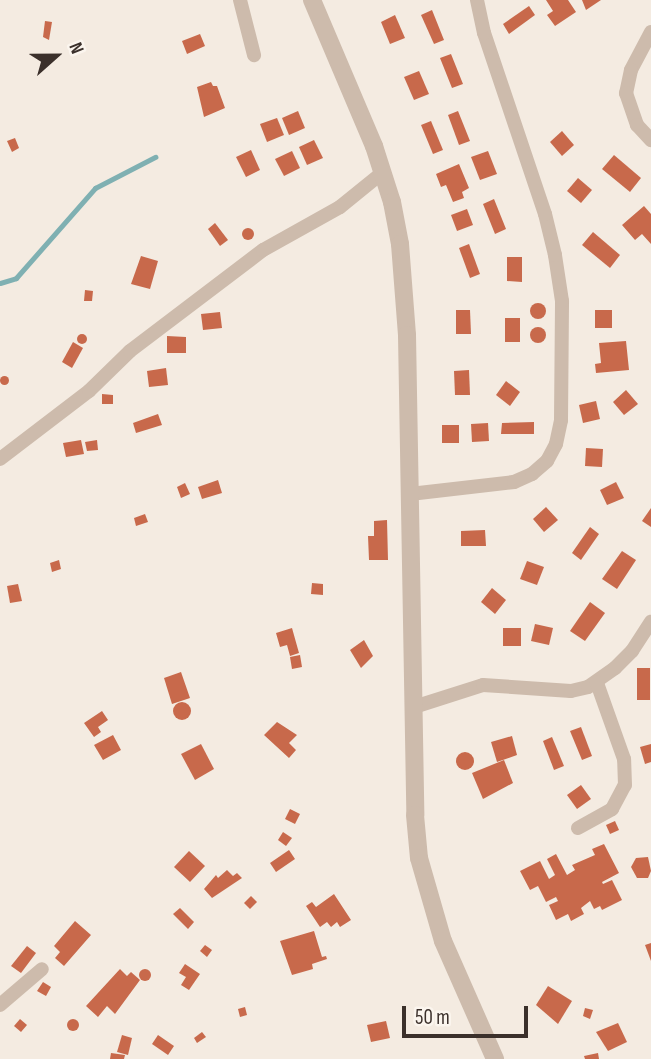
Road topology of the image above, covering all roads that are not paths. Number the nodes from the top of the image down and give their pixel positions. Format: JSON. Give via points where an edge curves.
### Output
{"nodes":[{"id":1,"x":240,"y":0,"type":"edge"},
{"id":2,"x":312,"y":0,"type":"edge"},
{"id":3,"x":477,"y":0,"type":"edge"},
{"id":4,"x":651,"y":32,"type":"edge"},
{"id":5,"x":254,"y":55,"type":"dead end"},
{"id":6,"x":651,"y":140,"type":"edge"},
{"id":7,"x":383,"y":172,"type":"junction"},
{"id":8,"x":0,"y":459,"type":"edge"},
{"id":9,"x":410,"y":495,"type":"junction"},
{"id":10,"x":651,"y":622,"type":"edge"},
{"id":11,"x":597,"y":683,"type":"junction"},
{"id":12,"x":414,"y":706,"type":"junction"},
{"id":13,"x":578,"y":828,"type":"dead end"},
{"id":14,"x":42,"y":969,"type":"dead end"},
{"id":15,"x":0,"y":1005,"type":"edge"},
{"id":16,"x":495,"y":1059,"type":"edge"}],
"edges":[{"from":1,"to":5,"type":"street"},
{"from":2,"to":7,"type":"street"},
{"from":3,"to":9,"type":"street","via":[[555,255],[562,301],[561,419],[547,461],[532,474],[514,482]]},
{"from":4,"to":6,"type":"street","via":[[631,70],[626,93],[637,125]]},
{"from":7,"to":8,"type":"street","via":[[340,207],[263,250],[130,351],[89,391]]},
{"from":7,"to":9,"type":"street","via":[[401,257]]},
{"from":9,"to":12,"type":"street"},
{"from":10,"to":11,"type":"street","via":[[632,651]]},
{"from":11,"to":12,"type":"street","via":[[571,691],[483,685]]},
{"from":11,"to":13,"type":"street","via":[[624,759],[625,785],[612,809]]},
{"from":12,"to":16,"type":"street","via":[[415,815],[422,868],[443,941]]},
{"from":14,"to":15,"type":"street"}]}
